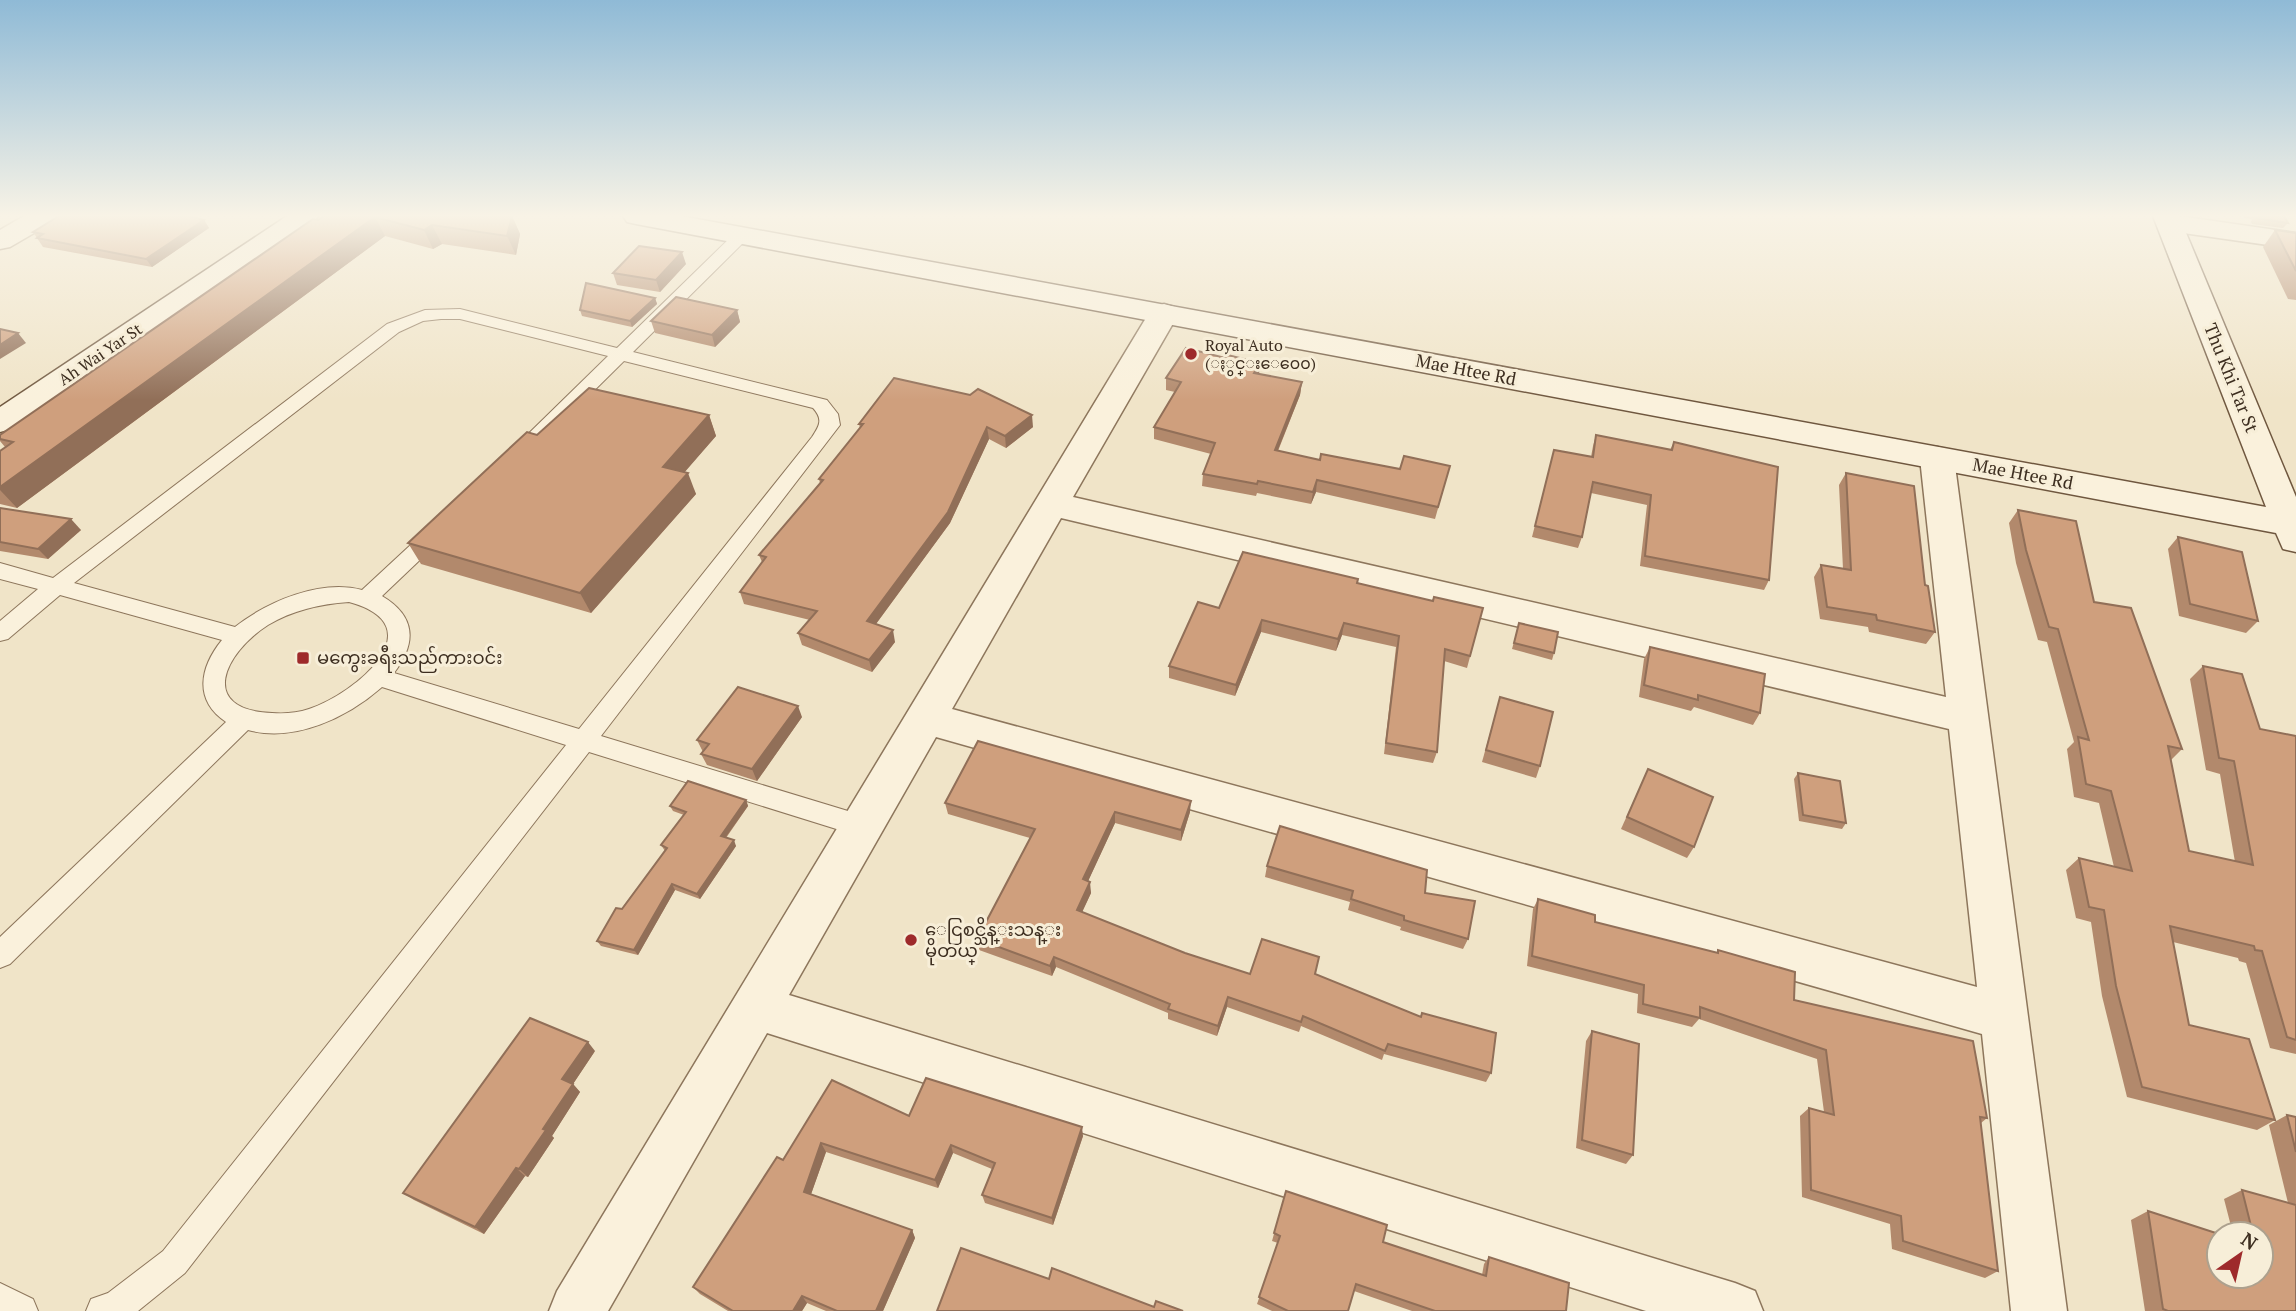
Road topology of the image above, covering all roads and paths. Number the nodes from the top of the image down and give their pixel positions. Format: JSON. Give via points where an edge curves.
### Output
{"nodes":[{"id":1,"x":214,"y":277,"type":"edge"},
{"id":2,"x":699,"y":277,"type":"edge"},
{"id":3,"x":964,"y":277,"type":"edge"},
{"id":4,"x":2191,"y":277,"type":"edge"},
{"id":5,"x":1164,"y":313,"type":"junction"},
{"id":6,"x":622,"y":354,"type":"junction"},
{"id":7,"x":0,"y":422,"type":"edge"},
{"id":8,"x":514,"y":457,"type":"edge"},
{"id":9,"x":1937,"y":458,"type":"junction"},
{"id":10,"x":1051,"y":504,"type":"junction"},
{"id":11,"x":446,"y":523,"type":"edge"},
{"id":12,"x":2294,"y":530,"type":"edge"},
{"id":13,"x":0,"y":570,"type":"edge"},
{"id":14,"x":55,"y":587,"type":"junction"},
{"id":15,"x":369,"y":597,"type":"junction"},
{"id":16,"x":0,"y":633,"type":"edge"},
{"id":17,"x":239,"y":636,"type":"junction"},
{"id":18,"x":379,"y":677,"type":"junction"},
{"id":19,"x":926,"y":718,"type":"junction"},
{"id":20,"x":1968,"y":718,"type":"junction"},
{"id":21,"x":242,"y":721,"type":"junction"},
{"id":22,"x":583,"y":741,"type":"junction"},
{"id":23,"x":862,"y":826,"type":"junction"},
{"id":24,"x":0,"y":955,"type":"edge"},
{"id":25,"x":756,"y":1007,"type":"junction"},
{"id":26,"x":2003,"y":1017,"type":"junction"},
{"id":27,"x":0,"y":1300,"type":"edge"},
{"id":28,"x":21,"y":1311,"type":"edge"},
{"id":29,"x":103,"y":1311,"type":"edge"},
{"id":30,"x":578,"y":1311,"type":"edge"},
{"id":31,"x":1735,"y":1311,"type":"edge"},
{"id":32,"x":2039,"y":1311,"type":"edge"}],
"edges":[{"from":1,"to":7,"type":"street","name":"Ah Wai Yar St"},
{"from":2,"to":6,"type":"lane"},
{"from":3,"to":5,"type":"street","name":"Mae Htee Rd"},
{"from":4,"to":12,"type":"street","name":"Thu Khi Tar St"},
{"from":5,"to":9,"type":"street","name":"Mae Htee Rd"},
{"from":5,"to":10,"type":"street"},
{"from":6,"to":8,"type":"lane"},
{"from":6,"to":14,"type":"lane","via":[[460,314],[412,317]]},
{"from":6,"to":22,"type":"lane","via":[[820,404],[829,414],[830,425]]},
{"from":9,"to":12,"type":"street","name":"Mae Htee Rd"},
{"from":9,"to":20,"type":"street"},
{"from":10,"to":19,"type":"street"},
{"from":10,"to":20,"type":"street"},
{"from":11,"to":15,"type":"lane"},
{"from":13,"to":14,"type":"lane"},
{"from":14,"to":16,"type":"lane"},
{"from":14,"to":17,"type":"lane"},
{"from":15,"to":17,"type":"lane","via":[[349,594],[303,601],[258,621]]},
{"from":15,"to":18,"type":"lane","via":[[384,604],[400,628],[399,644]]},
{"from":17,"to":21,"type":"lane","via":[[215,669],[212,685],[216,700]]},
{"from":18,"to":21,"type":"lane","via":[[338,707],[312,717],[287,723]]},
{"from":18,"to":22,"type":"lane"},
{"from":19,"to":23,"type":"street"},
{"from":19,"to":26,"type":"street"},
{"from":20,"to":26,"type":"street"},
{"from":21,"to":24,"type":"lane"},
{"from":22,"to":23,"type":"lane"},
{"from":22,"to":29,"type":"lane","via":[[174,1262],[118,1306]]},
{"from":23,"to":25,"type":"street"},
{"from":25,"to":30,"type":"street"},
{"from":25,"to":31,"type":"street"},
{"from":26,"to":32,"type":"street"},
{"from":27,"to":28,"type":"lane"}]}
